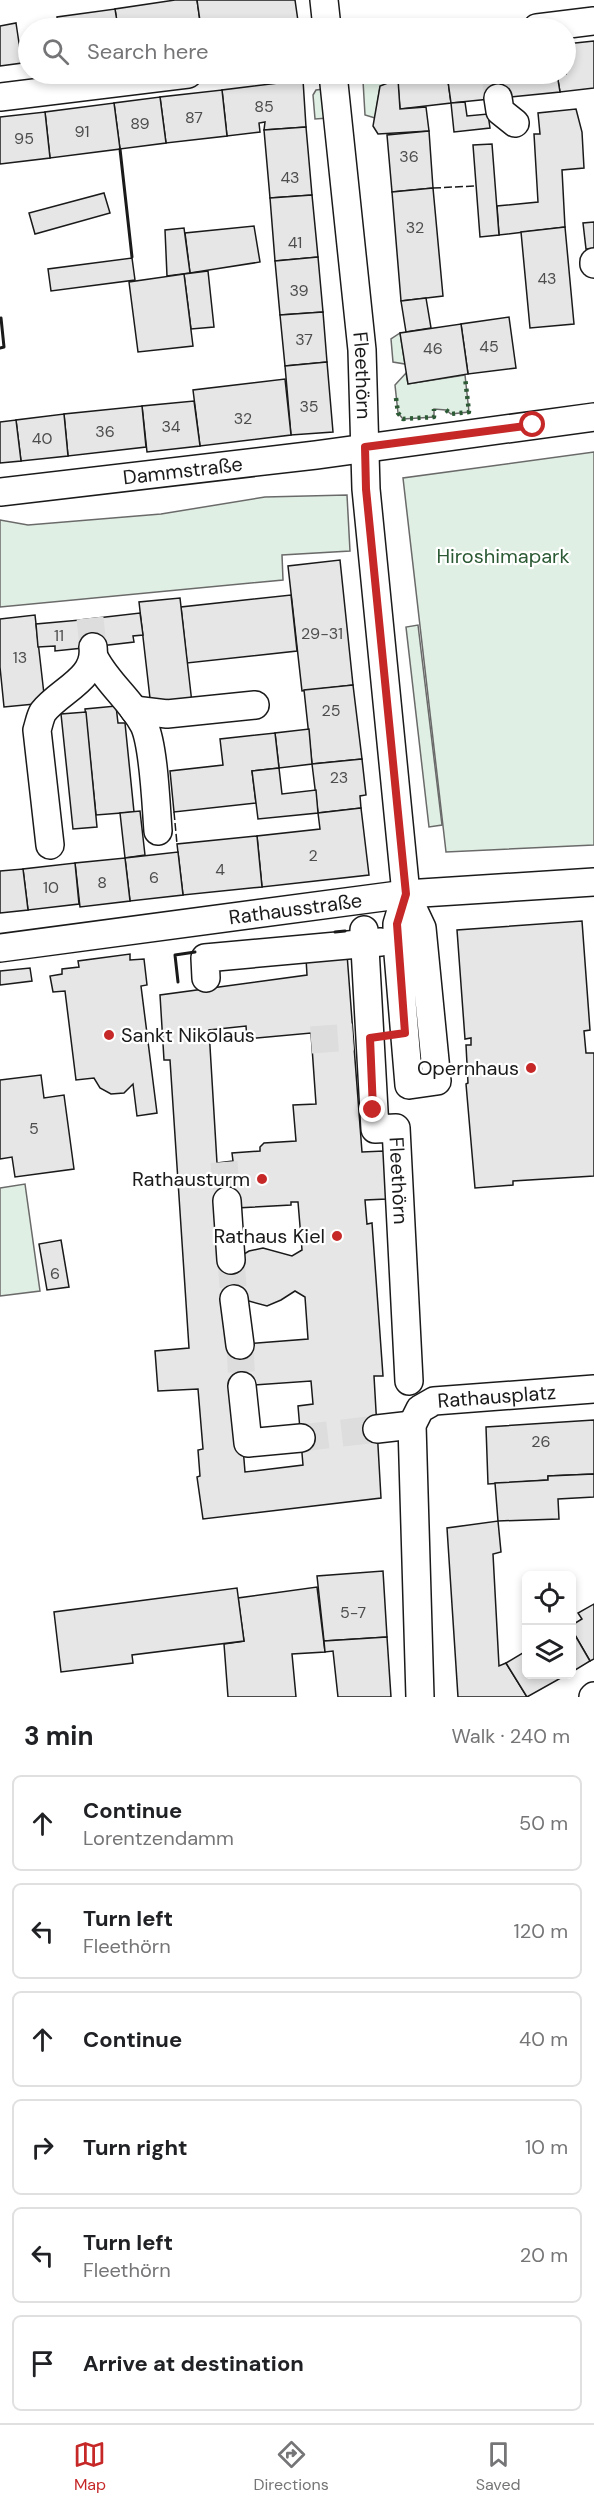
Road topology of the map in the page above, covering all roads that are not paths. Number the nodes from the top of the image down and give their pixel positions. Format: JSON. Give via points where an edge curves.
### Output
{"nodes":[{"id":1,"x":324,"y":0,"type":"edge"},
{"id":2,"x":326,"y":18,"type":"edge"},
{"id":3,"x":594,"y":21,"type":"edge"},
{"id":4,"x":576,"y":23,"type":"edge"},
{"id":5,"x":106,"y":84,"type":"edge"},
{"id":6,"x":334,"y":84,"type":"edge"},
{"id":7,"x":0,"y":97,"type":"edge"},
{"id":8,"x":498,"y":98,"type":"tunnel mouth"},
{"id":9,"x":515,"y":123,"type":"dead end"},
{"id":10,"x":594,"y":417,"type":"edge"},
{"id":11,"x":365,"y":447,"type":"junction"},
{"id":12,"x":0,"y":492,"type":"edge"},
{"id":13,"x":255,"y":705,"type":"dead end"},
{"id":14,"x":134,"y":710,"type":"junction"},
{"id":15,"x":159,"y":831,"type":"dead end"},
{"id":16,"x":50,"y":844,"type":"dead end"},
{"id":17,"x":594,"y":882,"type":"edge"},
{"id":18,"x":406,"y":894,"type":"junction"},
{"id":19,"x":364,"y":937,"type":"junction"},
{"id":20,"x":397,"y":942,"type":"junction"},
{"id":21,"x":0,"y":948,"type":"edge"},
{"id":22,"x":206,"y":978,"type":"dead end"},
{"id":23,"x":405,"y":1033,"type":"junction"},
{"id":24,"x":361,"y":1038,"type":"junction"},
{"id":25,"x":227,"y":1201,"type":"tunnel mouth"},
{"id":26,"x":231,"y":1260,"type":"tunnel mouth"},
{"id":27,"x":234,"y":1299,"type":"tunnel mouth"},
{"id":28,"x":240,"y":1345,"type":"tunnel mouth"},
{"id":29,"x":409,"y":1381,"type":"dead end"},
{"id":30,"x":242,"y":1386,"type":"tunnel mouth"},
{"id":31,"x":594,"y":1389,"type":"edge"},
{"id":32,"x":412,"y":1425,"type":"junction"},
{"id":33,"x":377,"y":1429,"type":"tunnel mouth"},
{"id":34,"x":301,"y":1438,"type":"tunnel mouth"},
{"id":35,"x":420,"y":1697,"type":"edge"}],
"edges":[{"from":1,"to":2,"type":"street"},
{"from":3,"to":4,"type":"street"},
{"from":5,"to":7,"type":"street"},
{"from":6,"to":11,"type":"street","name":"Fleethörn","via":[[363,350]]},
{"from":8,"to":9,"type":"street","via":[[500,111]]},
{"from":10,"to":11,"type":"street","name":"Dammstraße"},
{"from":11,"to":12,"type":"street","name":"Dammstraße"},
{"from":11,"to":18,"type":"street","name":"Fleethörn"},
{"from":13,"to":14,"type":"street","via":[[167,714]]},
{"from":14,"to":15,"type":"street","via":[[148,735]]},
{"from":14,"to":16,"type":"street","via":[[102,672],[94,652],[87,674],[42,713],[37,730]]},
{"from":17,"to":18,"type":"street","name":"Rathausstraße"},
{"from":18,"to":20,"type":"street","via":[[397,924]]},
{"from":18,"to":21,"type":"street","name":"Rathausstraße"},
{"from":18,"to":23,"type":"street","via":[[422,928],[437,1081],[409,1097]]},
{"from":19,"to":20,"type":"street"},
{"from":19,"to":22,"type":"street","via":[[204,958]]},
{"from":19,"to":24,"type":"street","name":"Fleethörn"},
{"from":20,"to":23,"type":"street"},
{"from":23,"to":24,"type":"street"},
{"from":24,"to":29,"type":"street","name":"Fleethörn","via":[[375,1129],[396,1128]]},
{"from":25,"to":26,"type":"street"},
{"from":27,"to":28,"type":"street"},
{"from":30,"to":34,"type":"street","via":[[248,1443]]},
{"from":31,"to":32,"type":"street","name":"Rathausplatz","via":[[434,1401],[420,1409]]},
{"from":32,"to":33,"type":"street"},
{"from":32,"to":35,"type":"street"}]}
